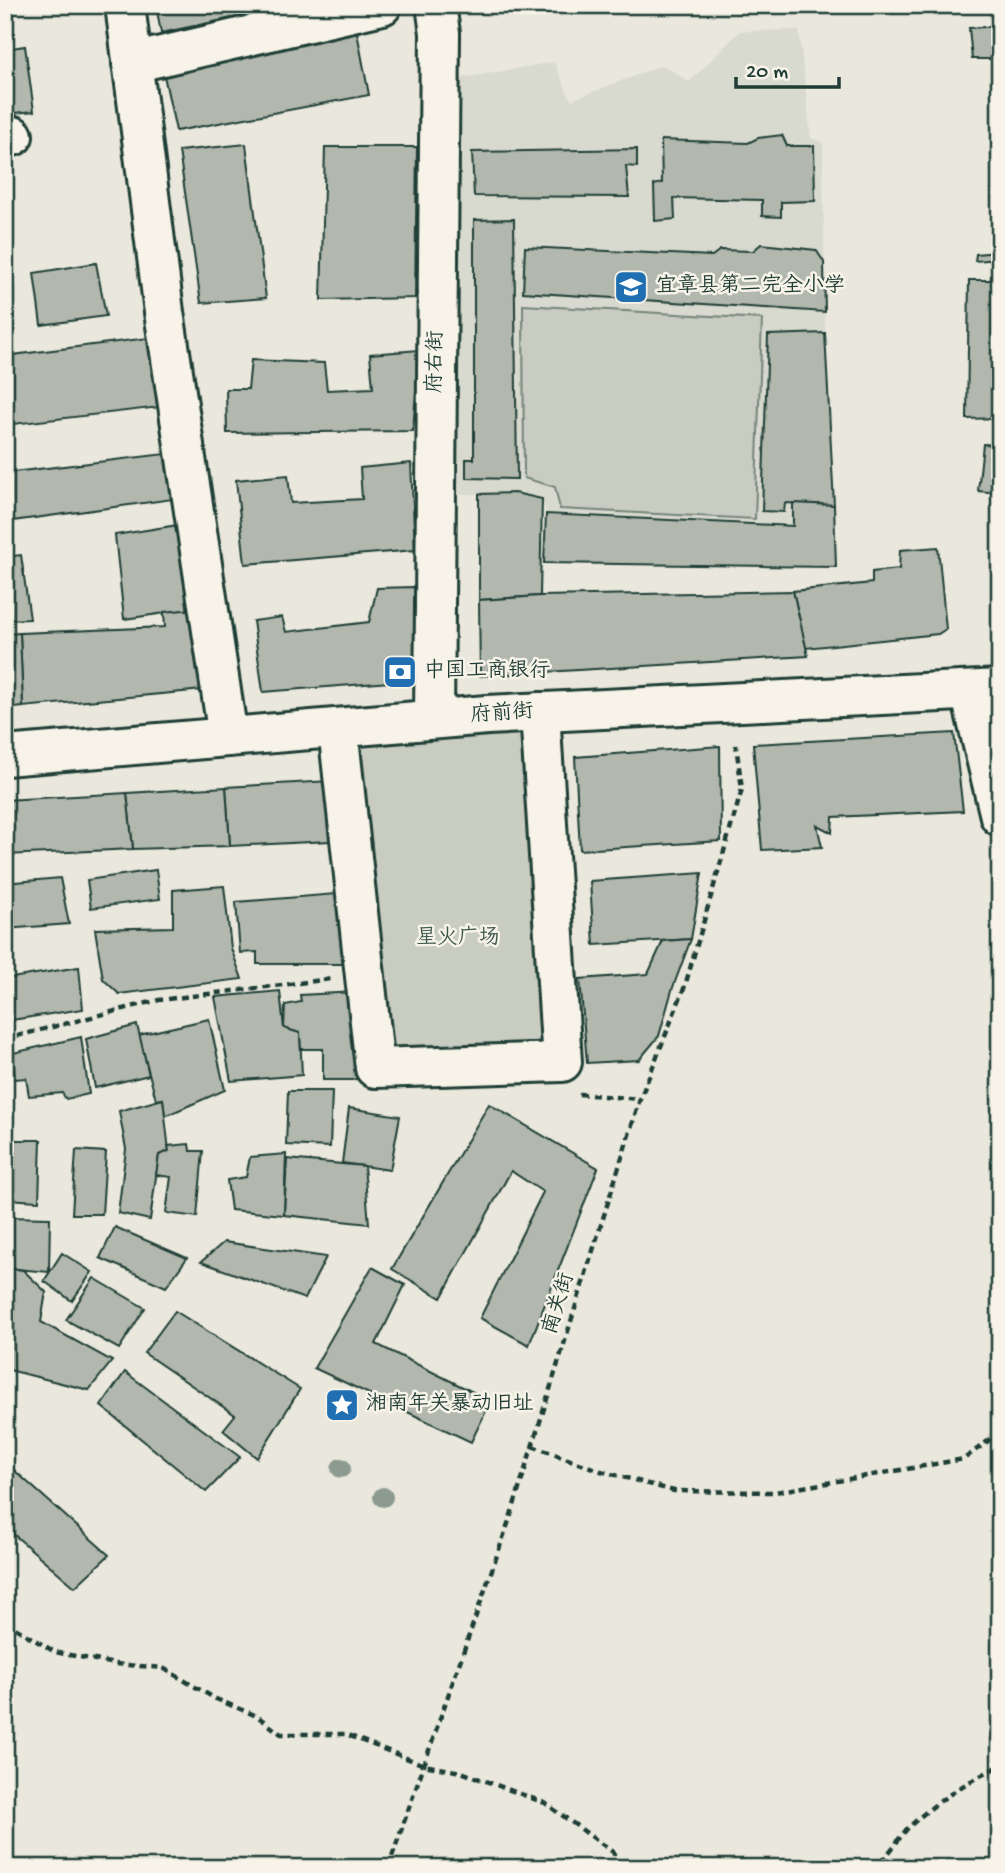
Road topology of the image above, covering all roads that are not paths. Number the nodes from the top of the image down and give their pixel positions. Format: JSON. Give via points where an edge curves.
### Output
{"nodes":[{"id":1,"x":125,"y":5,"type":"edge"},
{"id":2,"x":382,"y":5,"type":"edge"},
{"id":3,"x":436,"y":5,"type":"edge"},
{"id":4,"x":132,"y":63,"type":"junction"},
{"id":5,"x":985,"y":690,"type":"edge"},
{"id":6,"x":540,"y":712,"type":"junction"},
{"id":7,"x":435,"y":719,"type":"junction"},
{"id":8,"x":338,"y":729,"type":"junction"},
{"id":9,"x":228,"y":737,"type":"junction"},
{"id":10,"x":5,"y":756,"type":"edge"},
{"id":11,"x":1000,"y":816,"type":"edge"}],
"edges":[{"from":1,"to":4,"type":"street"},
{"from":2,"to":4,"type":"street"},
{"from":3,"to":7,"type":"street","name":"府右街","via":[[440,33]]},
{"from":4,"to":9,"type":"street"},
{"from":5,"to":6,"type":"street","name":"府前街"},
{"from":5,"to":11,"type":"street"},
{"from":6,"to":7,"type":"street","name":"府前街"},
{"from":6,"to":8,"type":"street","via":[[562,1062],[375,1068]]},
{"from":7,"to":8,"type":"street","name":"府前街"},
{"from":8,"to":9,"type":"street","name":"府前街"},
{"from":9,"to":10,"type":"street","name":"府前街"}]}
